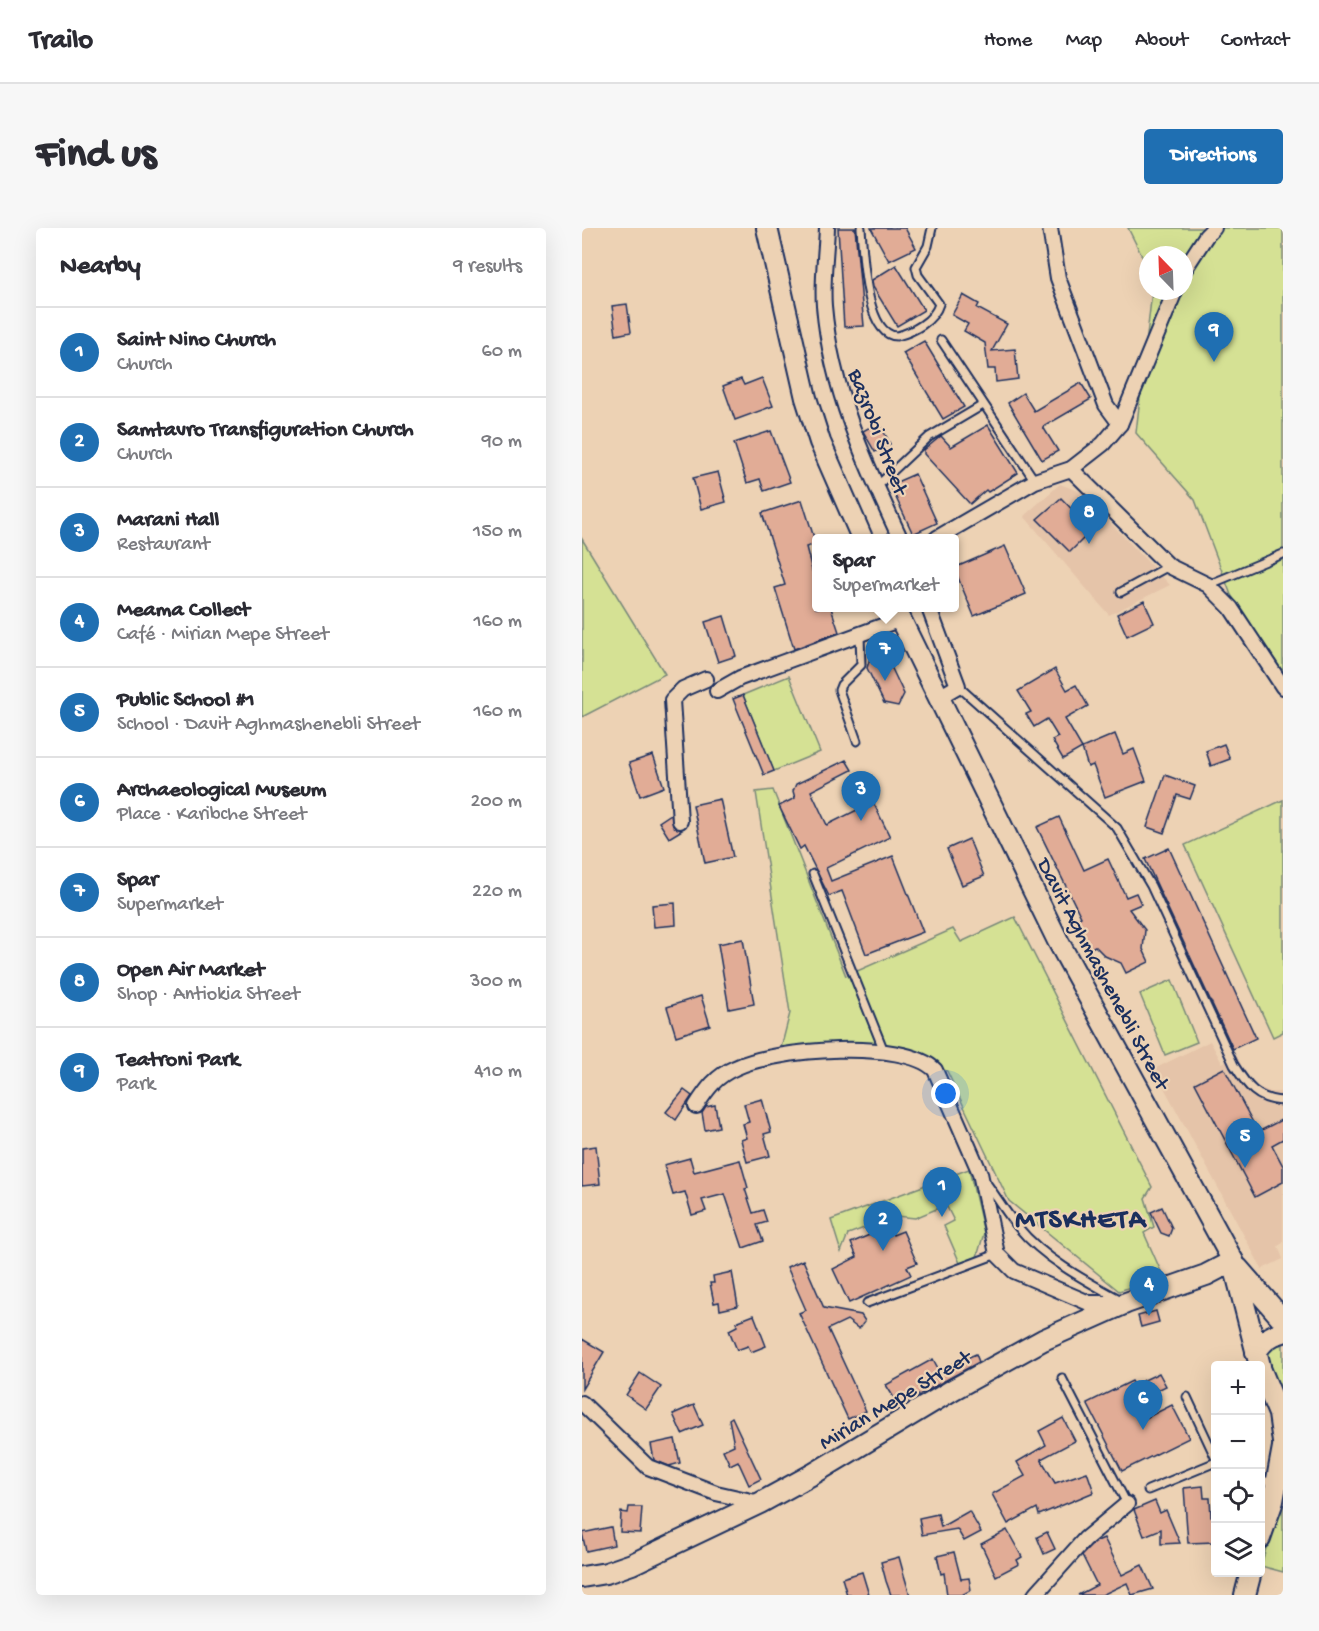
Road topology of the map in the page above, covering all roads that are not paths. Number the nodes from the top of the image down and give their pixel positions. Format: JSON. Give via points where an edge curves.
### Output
{"nodes":[{"id":1,"x":767,"y":228,"type":"edge"},
{"id":2,"x":827,"y":228,"type":"edge"},
{"id":3,"x":861,"y":228,"type":"edge"},
{"id":4,"x":932,"y":228,"type":"edge"},
{"id":5,"x":1050,"y":228,"type":"edge"},
{"id":6,"x":1214,"y":228,"type":"edge"},
{"id":7,"x":1193,"y":256,"type":"edge"},
{"id":8,"x":1171,"y":300,"type":"edge"},
{"id":9,"x":941,"y":340,"type":"dead end"},
{"id":10,"x":983,"y":405,"type":"junction"},
{"id":11,"x":1120,"y":424,"type":"junction"},
{"id":12,"x":1071,"y":469,"type":"junction"},
{"id":13,"x":1035,"y":481,"type":"junction"},
{"id":14,"x":876,"y":487,"type":"junction"},
{"id":15,"x":860,"y":534,"type":"edge"},
{"id":16,"x":898,"y":534,"type":"edge"},
{"id":17,"x":944,"y":534,"type":"edge"},
{"id":18,"x":1283,"y":554,"type":"edge"},
{"id":19,"x":1169,"y":566,"type":"junction"},
{"id":20,"x":1208,"y":585,"type":"junction"},
{"id":21,"x":1121,"y":592,"type":"dead end"},
{"id":22,"x":930,"y":612,"type":"edge"},
{"id":23,"x":898,"y":613,"type":"edge"},
{"id":24,"x":860,"y":636,"type":"junction"},
{"id":25,"x":706,"y":680,"type":"dead end"},
{"id":26,"x":958,"y":686,"type":"junction"},
{"id":27,"x":1283,"y":687,"type":"edge"},
{"id":28,"x":717,"y":692,"type":"dead end"},
{"id":29,"x":939,"y":697,"type":"junction"},
{"id":30,"x":857,"y":741,"type":"dead end"},
{"id":31,"x":680,"y":821,"type":"dead end"},
{"id":32,"x":813,"y":874,"type":"dead end"},
{"id":33,"x":884,"y":1051,"type":"junction"},
{"id":34,"x":1283,"y":1101,"type":"edge"},
{"id":35,"x":696,"y":1106,"type":"dead end"},
{"id":36,"x":980,"y":1173,"type":"junction"},
{"id":37,"x":997,"y":1254,"type":"junction"},
{"id":38,"x":1233,"y":1261,"type":"junction"},
{"id":39,"x":1126,"y":1303,"type":"junction"},
{"id":40,"x":867,"y":1304,"type":"dead end"},
{"id":41,"x":1283,"y":1320,"type":"edge"},
{"id":42,"x":1283,"y":1332,"type":"edge"},
{"id":43,"x":1259,"y":1361,"type":"edge"},
{"id":44,"x":1259,"y":1361,"type":"edge"},
{"id":45,"x":1062,"y":1377,"type":"dead end"},
{"id":46,"x":1265,"y":1378,"type":"edge"},
{"id":47,"x":1187,"y":1397,"type":"dead end"},
{"id":48,"x":582,"y":1403,"type":"edge"},
{"id":49,"x":1283,"y":1442,"type":"edge"},
{"id":50,"x":1283,"y":1447,"type":"edge"},
{"id":51,"x":1211,"y":1452,"type":"edge"},
{"id":52,"x":1211,"y":1463,"type":"edge"},
{"id":53,"x":1268,"y":1481,"type":"edge"},
{"id":54,"x":1148,"y":1490,"type":"dead end"},
{"id":55,"x":760,"y":1503,"type":"junction"},
{"id":56,"x":1127,"y":1504,"type":"joint"},
{"id":57,"x":1262,"y":1523,"type":"edge"},
{"id":58,"x":582,"y":1577,"type":"edge"},
{"id":59,"x":1250,"y":1577,"type":"edge"},
{"id":60,"x":1049,"y":1589,"type":"edge"},
{"id":61,"x":1035,"y":1595,"type":"edge"},
{"id":62,"x":1245,"y":1595,"type":"edge"}],
"edges":[{"from":1,"to":15,"type":"main road","via":[[806,398],[820,442]]},
{"from":2,"to":14,"type":"street","name":"Bazrobi Street","via":[[824,304],[835,381]]},
{"from":3,"to":4,"type":"lane","via":[[865,278],[875,316],[884,330],[897,336],[928,320],[939,304],[916,267],[928,246]]},
{"from":5,"to":11,"type":"street","via":[[1058,278],[1106,405]]},
{"from":6,"to":7,"type":"street"},
{"from":8,"to":11,"type":"street"},
{"from":9,"to":10,"type":"lane"},
{"from":10,"to":13,"type":"lane"},
{"from":10,"to":14,"type":"lane","via":[[929,437]]},
{"from":11,"to":12,"type":"street","via":[[1103,444]]},
{"from":12,"to":13,"type":"street"},
{"from":12,"to":19,"type":"street"},
{"from":13,"to":17,"type":"street"},
{"from":14,"to":16,"type":"street","name":"Bazrobi Street"},
{"from":18,"to":20,"type":"lane"},
{"from":19,"to":20,"type":"street"},
{"from":19,"to":21,"type":"lane"},
{"from":20,"to":27,"type":"street","via":[[1231,608]]},
{"from":22,"to":26,"type":"street"},
{"from":23,"to":24,"type":"street"},
{"from":23,"to":29,"type":"main road","name":"Davit Aghmashenebli Street"},
{"from":24,"to":28,"type":"street","via":[[740,678]]},
{"from":24,"to":30,"type":"lane","via":[[861,665],[839,690]]},
{"from":25,"to":31,"type":"street","via":[[676,693],[672,700]]},
{"from":26,"to":29,"type":"street"},
{"from":26,"to":34,"type":"lane","via":[[1117,828],[1151,886],[1248,1089],[1270,1100]]},
{"from":29,"to":38,"type":"main road","name":"Davit Aghmashenebli Street","via":[[1058,941]]},
{"from":32,"to":33,"type":"lane"},
{"from":33,"to":35,"type":"street","via":[[813,1051],[769,1056],[735,1068],[710,1084]]},
{"from":33,"to":36,"type":"street","via":[[914,1056],[927,1061],[935,1070]]},
{"from":36,"to":37,"type":"street"},
{"from":36,"to":39,"type":"lane","via":[[1019,1228],[1040,1248],[1086,1281]]},
{"from":37,"to":39,"type":"street","via":[[1014,1271],[1089,1303]]},
{"from":37,"to":40,"type":"lane"},
{"from":38,"to":39,"type":"main road","name":"Mirian Mepe Street","via":[[1206,1275]]},
{"from":38,"to":41,"type":"main road"},
{"from":38,"to":43,"type":"main road","name":"Davit Aghmashenebli Street"},
{"from":39,"to":55,"type":"main road","name":"Mirian Mepe Street","via":[[1023,1351]]},
{"from":42,"to":44,"type":"main road","via":[[1262,1342]]},
{"from":45,"to":56,"type":"lane"},
{"from":46,"to":49,"type":"main road","name":"Davit Aghmashenebli Street","via":[[1279,1414]]},
{"from":47,"to":51,"type":"lane"},
{"from":48,"to":55,"type":"street","via":[[648,1467],[716,1493]]},
{"from":50,"to":53,"type":"main road"},
{"from":52,"to":54,"type":"lane"},
{"from":53,"to":57,"type":"main road"},
{"from":55,"to":58,"type":"main road","name":"Mirian Mepe Street","via":[[632,1564]]},
{"from":56,"to":60,"type":"street","via":[[1084,1539]]},
{"from":59,"to":62,"type":"main road"},
{"from":60,"to":61,"type":"street"}]}
